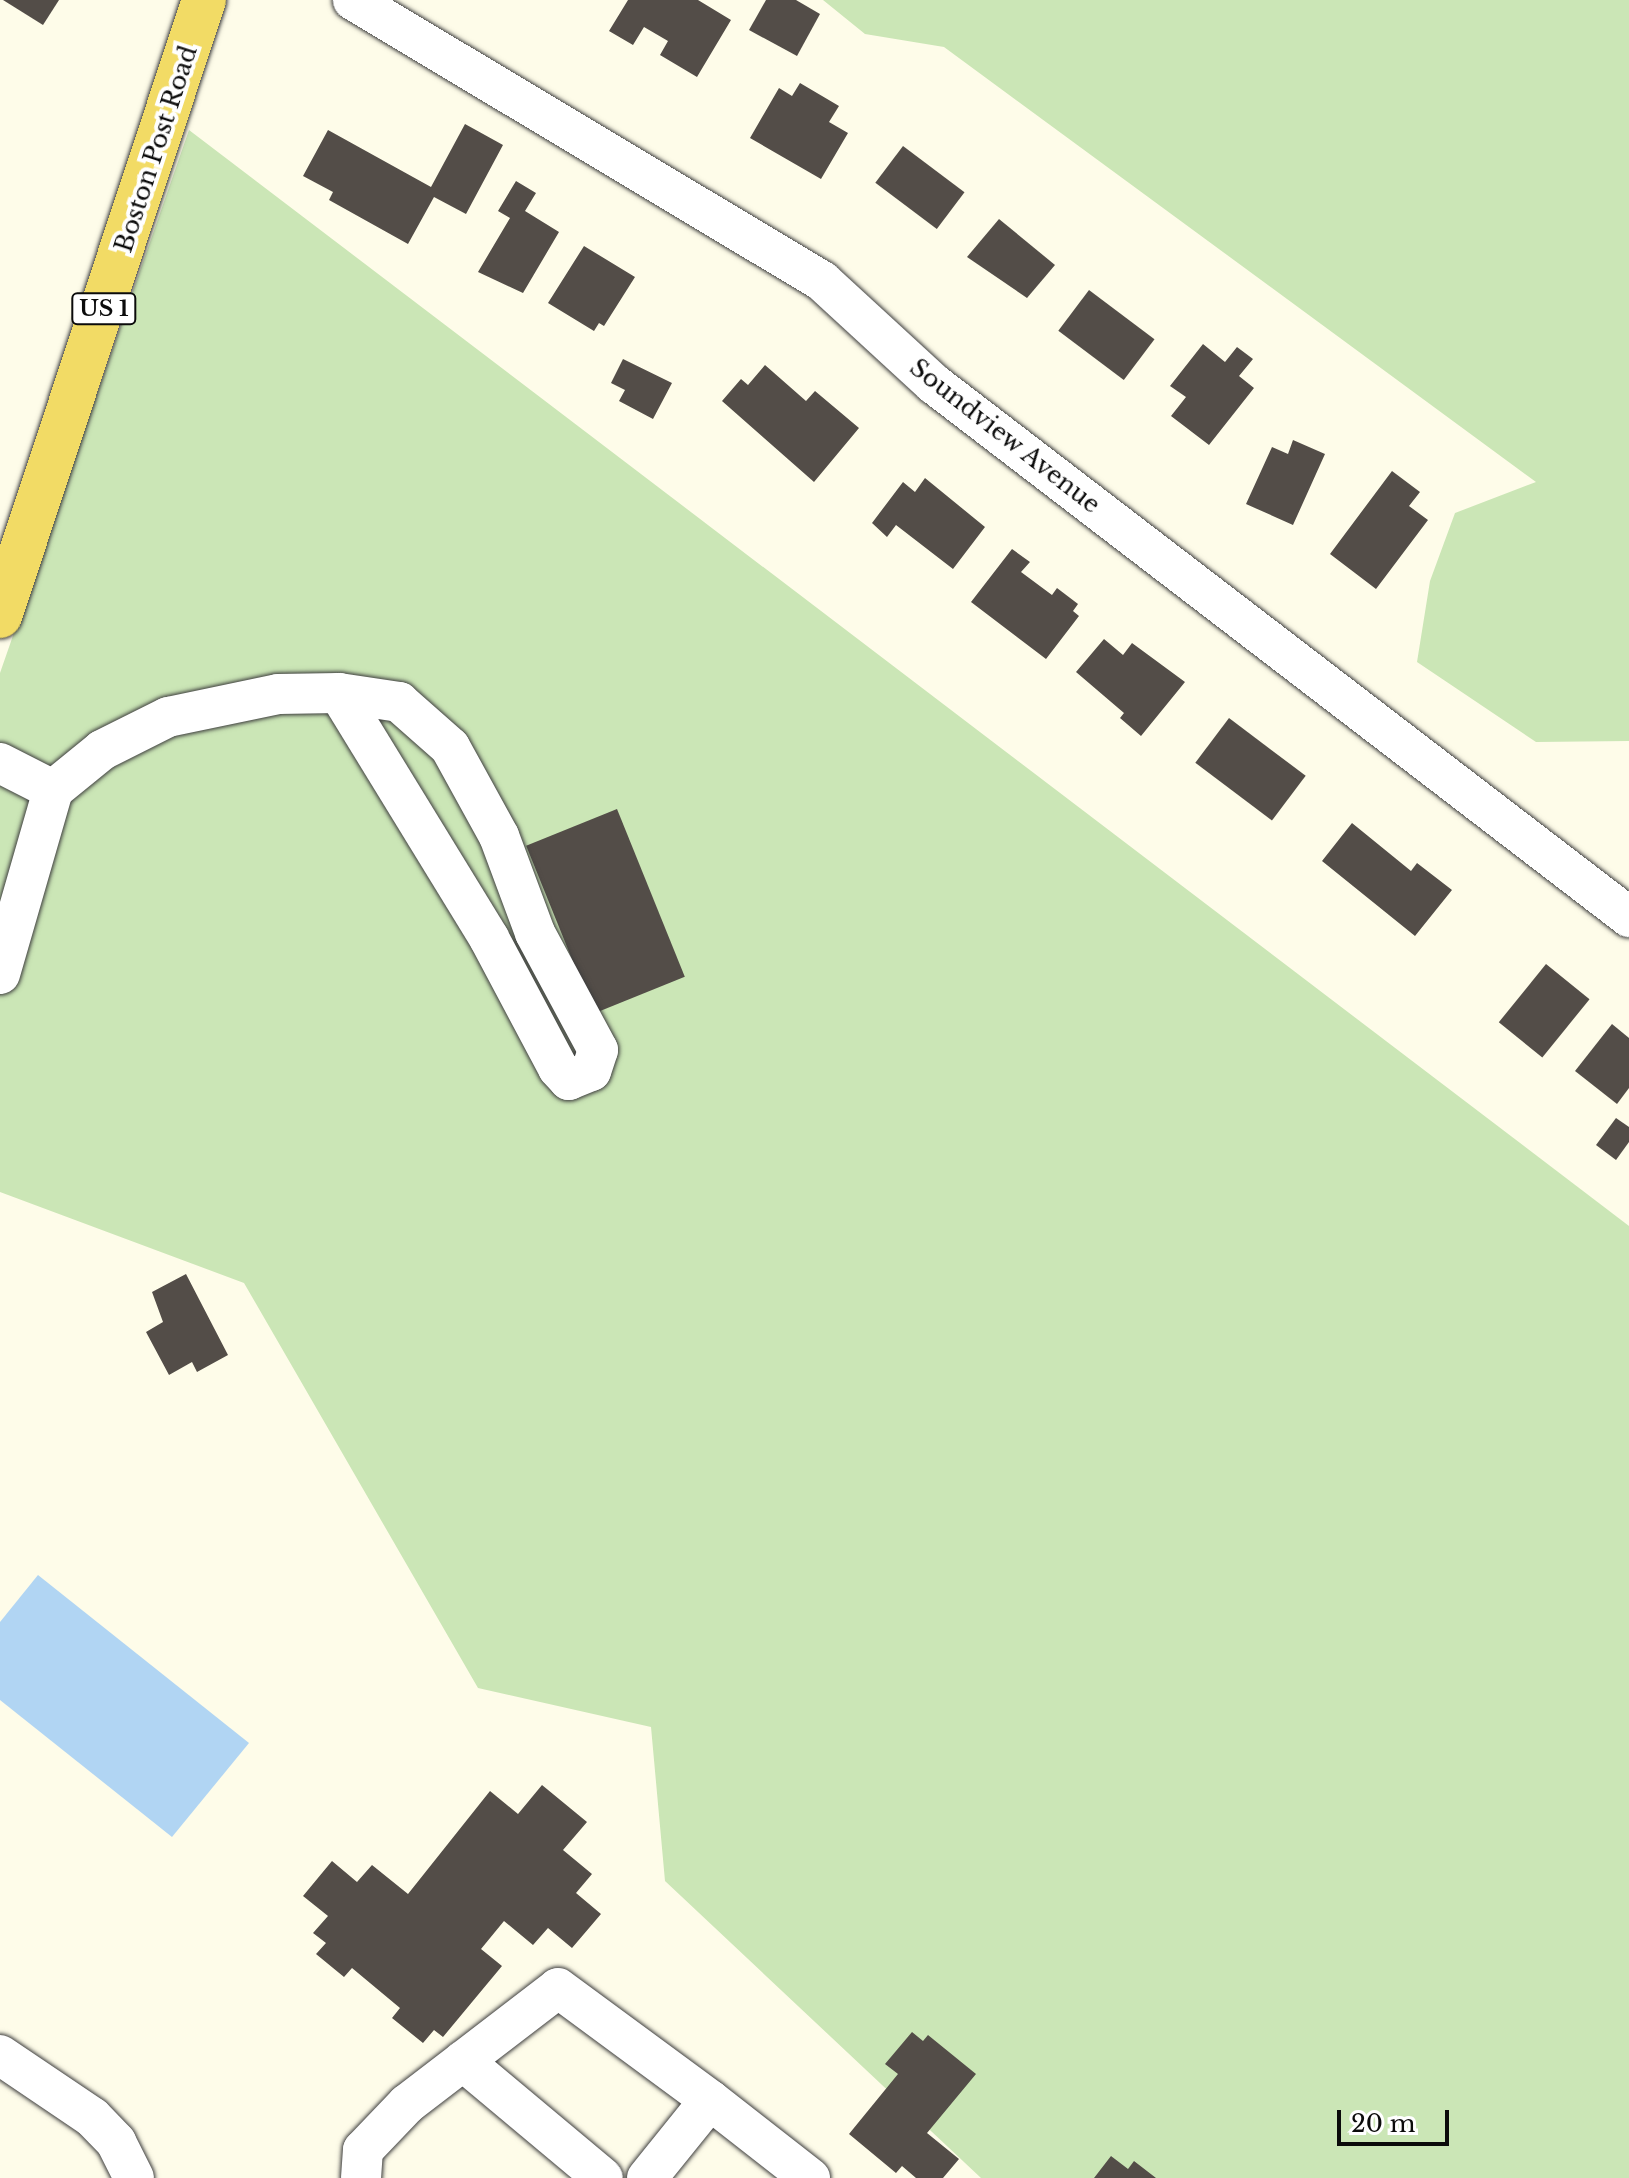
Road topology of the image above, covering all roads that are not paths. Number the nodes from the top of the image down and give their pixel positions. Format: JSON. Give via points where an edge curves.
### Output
{"nodes":[{"id":1,"x":204,"y":0,"type":"edge"},
{"id":2,"x":353,"y":0,"type":"edge"},
{"id":3,"x":0,"y":616,"type":"edge"},
{"id":4,"x":339,"y":693,"type":"junction"},
{"id":5,"x":0,"y":763,"type":"edge"},
{"id":6,"x":53,"y":790,"type":"junction"},
{"id":7,"x":1629,"y":917,"type":"edge"},
{"id":8,"x":0,"y":974,"type":"edge"},
{"id":9,"x":0,"y":2055,"type":"edge"},
{"id":10,"x":463,"y":2061,"type":"junction"},
{"id":11,"x":710,"y":2100,"type":"junction"},
{"id":12,"x":134,"y":2178,"type":"edge"},
{"id":13,"x":361,"y":2178,"type":"edge"},
{"id":14,"x":603,"y":2178,"type":"edge"},
{"id":15,"x":647,"y":2178,"type":"edge"},
{"id":16,"x":810,"y":2178,"type":"edge"}],
"edges":[{"from":1,"to":3,"type":"main road","name":"Boston Post Road","number":"US 1"},
{"from":2,"to":7,"type":"street","name":"Soundview Avenue","via":[[822,281],[934,384]]},
{"from":4,"to":4,"type":"street","via":[[399,702],[450,747],[499,836],[535,933],[598,1050],[591,1071],[569,1080],[558,1068],[481,925]]},
{"from":4,"to":6,"type":"street","via":[[278,694],[168,717],[102,750]]},
{"from":5,"to":6,"type":"street"},
{"from":6,"to":8,"type":"street"},
{"from":9,"to":12,"type":"street","via":[[92,2117],[116,2142]]},
{"from":10,"to":11,"type":"street","via":[[558,1988]]},
{"from":10,"to":13,"type":"street","via":[[407,2104],[363,2150]]},
{"from":10,"to":14,"type":"street"},
{"from":11,"to":15,"type":"street"},
{"from":11,"to":16,"type":"street"}]}
